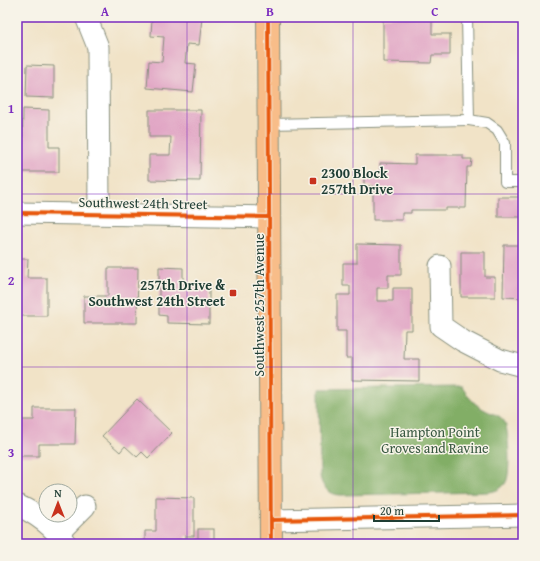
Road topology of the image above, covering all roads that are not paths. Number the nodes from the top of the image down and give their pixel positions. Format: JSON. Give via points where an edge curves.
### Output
{"nodes":[{"id":1,"x":86,"y":17,"type":"edge"},
{"id":2,"x":268,"y":17,"type":"edge"},
{"id":3,"x":467,"y":17,"type":"edge"},
{"id":4,"x":469,"y":120,"type":"junction"},
{"id":5,"x":268,"y":124,"type":"junction"},
{"id":6,"x":523,"y":182,"type":"edge"},
{"id":7,"x":17,"y":213,"type":"edge"},
{"id":8,"x":99,"y":213,"type":"junction"},
{"id":9,"x":269,"y":216,"type":"junction"},
{"id":10,"x":440,"y":266,"type":"dead end"},
{"id":11,"x":523,"y":366,"type":"edge"},
{"id":12,"x":17,"y":505,"type":"edge"},
{"id":13,"x":85,"y":506,"type":"dead end"},
{"id":14,"x":523,"y":515,"type":"edge"},
{"id":15,"x":271,"y":520,"type":"junction"},
{"id":16,"x":62,"y":538,"type":"edge"},
{"id":17,"x":271,"y":544,"type":"edge"}],
"edges":[{"from":1,"to":8,"type":"street","via":[[98,47]]},
{"from":2,"to":5,"type":"main road","name":"Southwest 257th Avenue"},
{"from":3,"to":4,"type":"lane"},
{"from":4,"to":5,"type":"lane"},
{"from":4,"to":6,"type":"lane","via":[[487,123],[497,130],[505,143],[505,182]]},
{"from":5,"to":9,"type":"main road","name":"Southwest 257th Avenue"},
{"from":7,"to":8,"type":"street","name":"Southwest 24th Street"},
{"from":8,"to":9,"type":"street","name":"Southwest 24th Street"},
{"from":9,"to":15,"type":"main road","name":"Southwest 257th Avenue"},
{"from":10,"to":11,"type":"street","via":[[441,326],[463,341],[500,360]]},
{"from":12,"to":16,"type":"street","via":[[40,517]]},
{"from":13,"to":16,"type":"street"},
{"from":14,"to":15,"type":"street"},
{"from":15,"to":17,"type":"main road","name":"Southwest 257th Avenue"}]}
